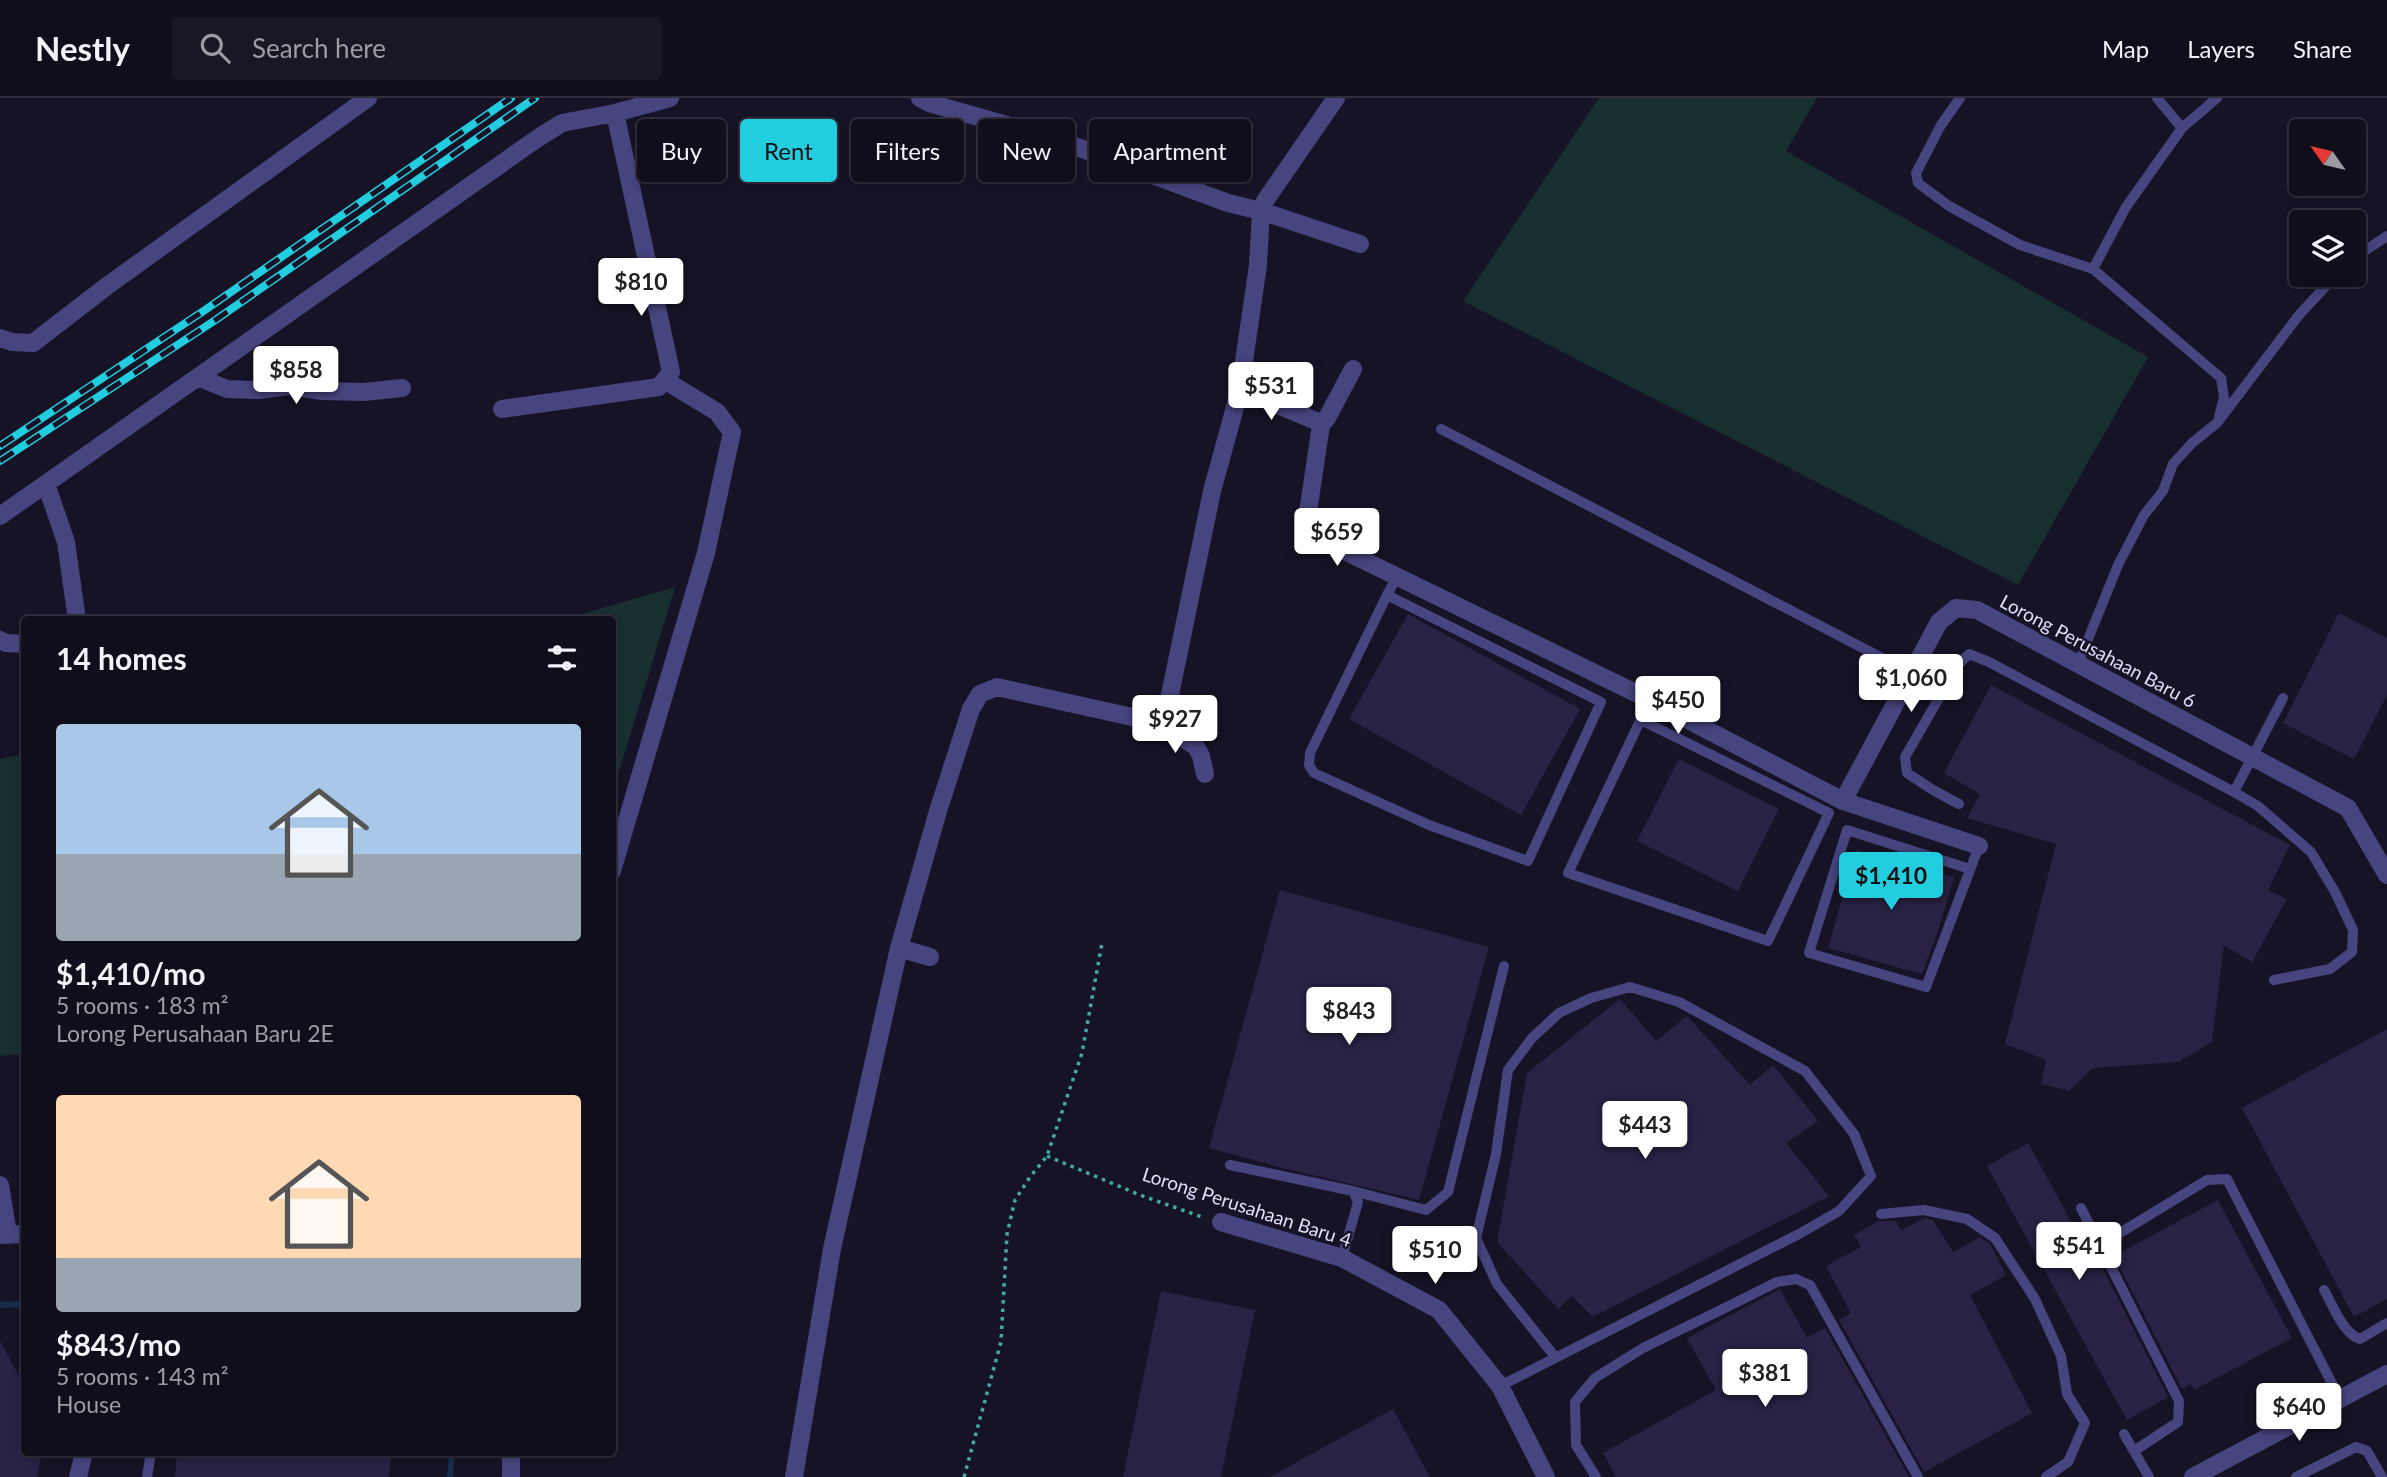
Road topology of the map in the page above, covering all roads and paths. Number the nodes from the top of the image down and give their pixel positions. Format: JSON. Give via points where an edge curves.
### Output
{"nodes":[{"id":1,"x":368,"y":98,"type":"edge"},
{"id":2,"x":670,"y":98,"type":"edge"},
{"id":3,"x":920,"y":98,"type":"edge"},
{"id":4,"x":1336,"y":98,"type":"edge"},
{"id":5,"x":1960,"y":98,"type":"edge"},
{"id":6,"x":2157,"y":98,"type":"edge"},
{"id":7,"x":2217,"y":98,"type":"edge"},
{"id":8,"x":615,"y":113,"type":"junction"},
{"id":9,"x":2182,"y":128,"type":"junction"},
{"id":10,"x":1261,"y":211,"type":"junction"},
{"id":11,"x":2387,"y":236,"type":"edge"},
{"id":12,"x":1360,"y":244,"type":"dead end"},
{"id":13,"x":2366,"y":250,"type":"edge"},
{"id":14,"x":2093,"y":269,"type":"junction"},
{"id":15,"x":2325,"y":287,"type":"edge"},
{"id":16,"x":0,"y":338,"type":"edge"},
{"id":17,"x":1353,"y":369,"type":"dead end"},
{"id":18,"x":198,"y":377,"type":"junction"},
{"id":19,"x":666,"y":381,"type":"junction"},
{"id":20,"x":402,"y":388,"type":"dead end"},
{"id":21,"x":1240,"y":388,"type":"junction"},
{"id":22,"x":502,"y":409,"type":"dead end"},
{"id":23,"x":2217,"y":423,"type":"junction"},
{"id":24,"x":1321,"y":425,"type":"junction"},
{"id":25,"x":1441,"y":429,"type":"dead end"},
{"id":26,"x":46,"y":484,"type":"junction"},
{"id":27,"x":0,"y":516,"type":"edge"},
{"id":28,"x":1397,"y":577,"type":"junction"},
{"id":29,"x":1387,"y":596,"type":"junction"},
{"id":30,"x":76,"y":616,"type":"edge"},
{"id":31,"x":0,"y":640,"type":"edge"},
{"id":32,"x":21,"y":644,"type":"edge"},
{"id":33,"x":2078,"y":664,"type":"junction"},
{"id":34,"x":1911,"y":673,"type":"junction"},
{"id":35,"x":2284,"y":698,"type":"dead end"},
{"id":36,"x":1650,"y":700,"type":"junction"},
{"id":37,"x":1641,"y":720,"type":"junction"},
{"id":38,"x":1164,"y":724,"type":"junction"},
{"id":39,"x":2251,"y":758,"type":"junction"},
{"id":40,"x":1205,"y":774,"type":"dead end"},
{"id":41,"x":2234,"y":792,"type":"junction"},
{"id":42,"x":1843,"y":801,"type":"junction"},
{"id":43,"x":1959,"y":804,"type":"dead end"},
{"id":44,"x":1979,"y":846,"type":"joint"},
{"id":45,"x":616,"y":857,"type":"edge"},
{"id":46,"x":1970,"y":869,"type":"junction"},
{"id":47,"x":2387,"y":875,"type":"edge"},
{"id":48,"x":1102,"y":943,"type":"dead end"},
{"id":49,"x":899,"y":948,"type":"junction"},
{"id":50,"x":930,"y":957,"type":"dead end"},
{"id":51,"x":1504,"y":966,"type":"dead end"},
{"id":52,"x":2274,"y":980,"type":"dead end"},
{"id":53,"x":1047,"y":1156,"type":"junction"},
{"id":54,"x":1230,"y":1165,"type":"dead end"},
{"id":55,"x":0,"y":1185,"type":"edge"},
{"id":56,"x":1353,"y":1191,"type":"junction"},
{"id":57,"x":2081,"y":1208,"type":"dead end"},
{"id":58,"x":1881,"y":1214,"type":"dead end"},
{"id":59,"x":1221,"y":1223,"type":"joint"},
{"id":60,"x":11,"y":1234,"type":"edge"},
{"id":61,"x":2100,"y":1245,"type":"junction"},
{"id":62,"x":1342,"y":1258,"type":"junction"},
{"id":63,"x":2324,"y":1290,"type":"dead end"},
{"id":64,"x":2387,"y":1324,"type":"edge"},
{"id":65,"x":1556,"y":1357,"type":"junction"},
{"id":66,"x":2387,"y":1374,"type":"edge"},
{"id":67,"x":1500,"y":1386,"type":"junction"},
{"id":68,"x":2340,"y":1399,"type":"junction"},
{"id":69,"x":2124,"y":1434,"type":"dead end"},
{"id":70,"x":2134,"y":1451,"type":"junction"},
{"id":71,"x":83,"y":1456,"type":"edge"},
{"id":72,"x":150,"y":1456,"type":"edge"},
{"id":73,"x":511,"y":1456,"type":"edge"},
{"id":74,"x":78,"y":1477,"type":"edge"},
{"id":75,"x":147,"y":1477,"type":"edge"},
{"id":76,"x":511,"y":1477,"type":"edge"},
{"id":77,"x":794,"y":1477,"type":"edge"},
{"id":78,"x":964,"y":1477,"type":"edge"},
{"id":79,"x":1546,"y":1477,"type":"edge"},
{"id":80,"x":1597,"y":1477,"type":"edge"},
{"id":81,"x":1918,"y":1477,"type":"edge"},
{"id":82,"x":2046,"y":1477,"type":"edge"},
{"id":83,"x":2149,"y":1477,"type":"edge"},
{"id":84,"x":2193,"y":1477,"type":"edge"},
{"id":85,"x":2296,"y":1477,"type":"edge"},
{"id":86,"x":2382,"y":1477,"type":"edge"}],
"edges":[{"from":1,"to":16,"type":"street","via":[[33,342]]},
{"from":2,"to":8,"type":"street"},
{"from":3,"to":10,"type":"street","via":[[1053,138]]},
{"from":4,"to":10,"type":"street"},
{"from":5,"to":14,"type":"lane","via":[[1916,173],[1918,183],[1949,206],[2020,245]]},
{"from":6,"to":9,"type":"lane"},
{"from":7,"to":9,"type":"lane"},
{"from":8,"to":18,"type":"street","via":[[562,123],[538,138]]},
{"from":8,"to":19,"type":"street","via":[[670,359]]},
{"from":9,"to":14,"type":"lane","via":[[2126,207]]},
{"from":10,"to":12,"type":"street"},
{"from":10,"to":21,"type":"street"},
{"from":11,"to":13,"type":"lane"},
{"from":14,"to":23,"type":"lane","via":[[2221,378],[2224,398]]},
{"from":15,"to":23,"type":"lane"},
{"from":17,"to":24,"type":"street"},
{"from":18,"to":20,"type":"street","via":[[227,389],[289,386],[364,392]]},
{"from":18,"to":26,"type":"street"},
{"from":19,"to":22,"type":"street","via":[[659,387]]},
{"from":19,"to":45,"type":"street","via":[[717,412],[732,432],[706,553]]},
{"from":21,"to":24,"type":"street"},
{"from":21,"to":38,"type":"street","via":[[1212,491]]},
{"from":23,"to":33,"type":"lane","via":[[2173,464],[2118,565]]},
{"from":24,"to":28,"type":"street","via":[[1309,526],[1322,540]]},
{"from":25,"to":34,"type":"lane"},
{"from":26,"to":27,"type":"street"},
{"from":26,"to":30,"type":"street","via":[[66,542]]},
{"from":28,"to":29,"type":"lane"},
{"from":28,"to":36,"type":"street"},
{"from":29,"to":29,"type":"lane","via":[[1601,702],[1528,861],[1429,825],[1314,773],[1309,765],[1310,753]]},
{"from":31,"to":32,"type":"street"},
{"from":33,"to":34,"type":"street","name":"Lorong Perusahaan Baru 6","via":[[1977,610],[1956,608],[1939,622]]},
{"from":33,"to":39,"type":"street","name":"Lorong Perusahaan Baru 6"},
{"from":34,"to":42,"type":"street","name":"Lorong Perusahaan Baru 6"},
{"from":35,"to":39,"type":"lane"},
{"from":36,"to":37,"type":"lane"},
{"from":36,"to":42,"type":"street"},
{"from":37,"to":37,"type":"lane","via":[[1829,813],[1768,941],[1568,873]]},
{"from":38,"to":40,"type":"street","via":[[1196,747]]},
{"from":38,"to":49,"type":"street","via":[[997,687],[979,694],[938,811]]},
{"from":39,"to":41,"type":"lane"},
{"from":39,"to":47,"type":"street","name":"Lorong Perusahaan Baru 6","via":[[2348,808]]},
{"from":41,"to":43,"type":"lane","via":[[1969,654],[1958,665],[1905,757],[1907,773]]},
{"from":41,"to":52,"type":"lane","via":[[2258,806],[2311,852],[2353,930],[2352,952],[2330,969]]},
{"from":42,"to":44,"type":"street"},
{"from":44,"to":46,"type":"lane"},
{"from":46,"to":46,"type":"lane","via":[[1847,830],[1809,953],[1926,987]]},
{"from":48,"to":53,"type":"path","via":[[1082,1053]]},
{"from":49,"to":50,"type":"street"},
{"from":49,"to":77,"type":"street","via":[[832,1248]]},
{"from":51,"to":56,"type":"lane","via":[[1448,1192],[1426,1210]]},
{"from":53,"to":59,"type":"path","name":"Lorong Perusahaan Baru 4"},
{"from":53,"to":78,"type":"path","via":[[1016,1200],[1007,1234],[1001,1342]]},
{"from":54,"to":56,"type":"lane"},
{"from":55,"to":60,"type":"street"},
{"from":56,"to":62,"type":"lane","via":[[1358,1202]]},
{"from":57,"to":61,"type":"lane"},
{"from":58,"to":82,"type":"lane","via":[[1924,1210],[1966,1219],[1995,1238],[2035,1299],[2061,1356],[2067,1394],[2085,1423],[2067,1462]]},
{"from":59,"to":62,"type":"street","name":"Lorong Perusahaan Baru 4"},
{"from":61,"to":68,"type":"lane","via":[[2207,1180],[2227,1179]]},
{"from":61,"to":70,"type":"lane","via":[[2179,1401],[2178,1422]]},
{"from":62,"to":67,"type":"street","name":"Lorong Perusahaan Baru 4","via":[[1439,1310]]},
{"from":63,"to":64,"type":"lane","via":[[2355,1338]]},
{"from":65,"to":65,"type":"lane","via":[[1839,1212],[1871,1176],[1854,1134],[1805,1071],[1679,1002],[1630,987],[1559,1013],[1532,1038],[1508,1070],[1496,1154],[1476,1238],[1497,1284]]},
{"from":65,"to":67,"type":"lane"},
{"from":66,"to":68,"type":"street"},
{"from":67,"to":79,"type":"street","name":"Lorong Perusahaan Baru 4"},
{"from":68,"to":84,"type":"street"},
{"from":69,"to":70,"type":"lane"},
{"from":70,"to":83,"type":"lane"},
{"from":71,"to":74,"type":"street"},
{"from":72,"to":75,"type":"lane"},
{"from":73,"to":76,"type":"street"},
{"from":80,"to":81,"type":"lane","via":[[1576,1445],[1574,1402],[1595,1378],[1643,1348],[1777,1282],[1796,1279],[1810,1286]]},
{"from":85,"to":86,"type":"lane","via":[[2356,1447],[2367,1451]]}]}
